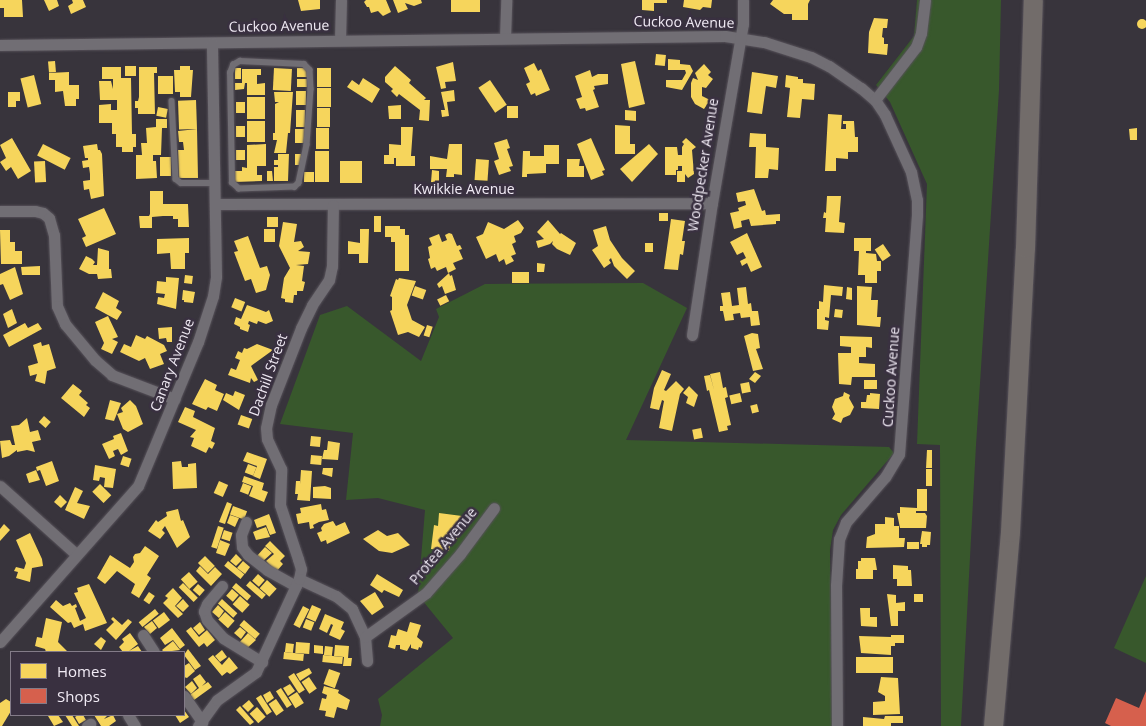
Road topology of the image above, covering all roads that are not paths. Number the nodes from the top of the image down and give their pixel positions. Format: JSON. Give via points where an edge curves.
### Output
{"nodes":[{"id":1,"x":341,"y":0,"type":"edge"},
{"id":2,"x":506,"y":0,"type":"edge"},
{"id":3,"x":743,"y":0,"type":"edge"},
{"id":4,"x":925,"y":0,"type":"edge"},
{"id":5,"x":1033,"y":0,"type":"edge"},
{"id":6,"x":505,"y":38,"type":"junction"},
{"id":7,"x":740,"y":38,"type":"junction"},
{"id":8,"x":340,"y":40,"type":"junction"},
{"id":9,"x":212,"y":43,"type":"junction"},
{"id":10,"x":0,"y":45,"type":"edge"},
{"id":11,"x":875,"y":100,"type":"junction"},
{"id":12,"x":172,"y":101,"type":"dead end"},
{"id":13,"x":216,"y":183,"type":"junction"},
{"id":14,"x":267,"y":196,"type":"junction"},
{"id":15,"x":712,"y":203,"type":"junction"},
{"id":16,"x":216,"y":204,"type":"junction"},
{"id":17,"x":333,"y":205,"type":"junction"},
{"id":18,"x":0,"y":211,"type":"edge"},
{"id":19,"x":692,"y":335,"type":"dead end"},
{"id":20,"x":175,"y":399,"type":"junction"},
{"id":21,"x":0,"y":486,"type":"edge"},
{"id":22,"x":494,"y":508,"type":"dead end"},
{"id":23,"x":246,"y":522,"type":"dead end"},
{"id":24,"x":77,"y":555,"type":"junction"},
{"id":25,"x":298,"y":582,"type":"junction"},
{"id":26,"x":222,"y":586,"type":"dead end"},
{"id":27,"x":143,"y":635,"type":"dead end"},
{"id":28,"x":365,"y":637,"type":"junction"},
{"id":29,"x":0,"y":642,"type":"edge"},
{"id":30,"x":153,"y":651,"type":"edge"},
{"id":31,"x":367,"y":661,"type":"dead end"},
{"id":32,"x":262,"y":662,"type":"junction"},
{"id":33,"x":185,"y":698,"type":"edge"},
{"id":34,"x":200,"y":724,"type":"edge"},
{"id":35,"x":837,"y":726,"type":"edge"},
{"id":36,"x":993,"y":726,"type":"edge"}],
"edges":[{"from":1,"to":8,"type":"street"},
{"from":2,"to":6,"type":"street"},
{"from":3,"to":7,"type":"street","name":"Woodpecker Avenue"},
{"from":4,"to":11,"type":"street","via":[[922,33],[916,47]]},
{"from":5,"to":36,"type":"highway","via":[[1025,248],[1010,532]]},
{"from":6,"to":7,"type":"street","name":"Cuckoo Avenue"},
{"from":6,"to":8,"type":"street","name":"Cuckoo Avenue"},
{"from":7,"to":11,"type":"street","name":"Cuckoo Avenue","via":[[811,57],[846,77]]},
{"from":7,"to":15,"type":"street","name":"Woodpecker Avenue"},
{"from":8,"to":9,"type":"street","name":"Cuckoo Avenue"},
{"from":9,"to":10,"type":"street","name":"Cuckoo Avenue"},
{"from":9,"to":13,"type":"street","name":"Canary Avenue"},
{"from":11,"to":35,"type":"street","name":"Cuckoo Avenue","via":[[886,115],[911,172],[917,215],[899,454],[885,477],[846,522],[839,539],[836,585]]},
{"from":12,"to":13,"type":"lane","via":[[176,179]]},
{"from":13,"to":16,"type":"street","name":"Canary Avenue"},
{"from":14,"to":14,"type":"lane","via":[[299,183],[307,145],[312,74],[304,64],[240,61],[233,64],[230,73],[231,179],[239,190]]},
{"from":14,"to":16,"type":"street","name":"Kwikkie Avenue"},
{"from":14,"to":17,"type":"street","name":"Kwikkie Avenue"},
{"from":15,"to":17,"type":"street","name":"Kwikkie Avenue"},
{"from":15,"to":19,"type":"street","name":"Woodpecker Avenue"},
{"from":16,"to":20,"type":"street","name":"Canary Avenue","via":[[213,296]]},
{"from":17,"to":25,"type":"street","name":"Dachill Street","via":[[329,280],[301,328],[271,405],[266,428],[267,439],[281,469],[280,504],[301,569]]},
{"from":18,"to":20,"type":"street","via":[[35,211],[49,218],[54,235],[56,306],[95,360],[112,375]]},
{"from":20,"to":24,"type":"street","name":"Canary Avenue","via":[[138,486]]},
{"from":21,"to":24,"type":"street"},
{"from":22,"to":28,"type":"street","name":"Protea Avenue","via":[[426,593]]},
{"from":23,"to":25,"type":"street","via":[[240,535],[242,547],[248,555],[267,570]]},
{"from":24,"to":29,"type":"street","name":"Canary Avenue"},
{"from":25,"to":28,"type":"street","via":[[344,602],[352,610]]},
{"from":25,"to":32,"type":"street"},
{"from":26,"to":32,"type":"street","via":[[207,604],[204,611],[207,620],[223,638]]},
{"from":27,"to":30,"type":"street"},
{"from":28,"to":31,"type":"street"},
{"from":32,"to":34,"type":"street","via":[[256,672],[217,700]]},
{"from":33,"to":34,"type":"street"}]}
